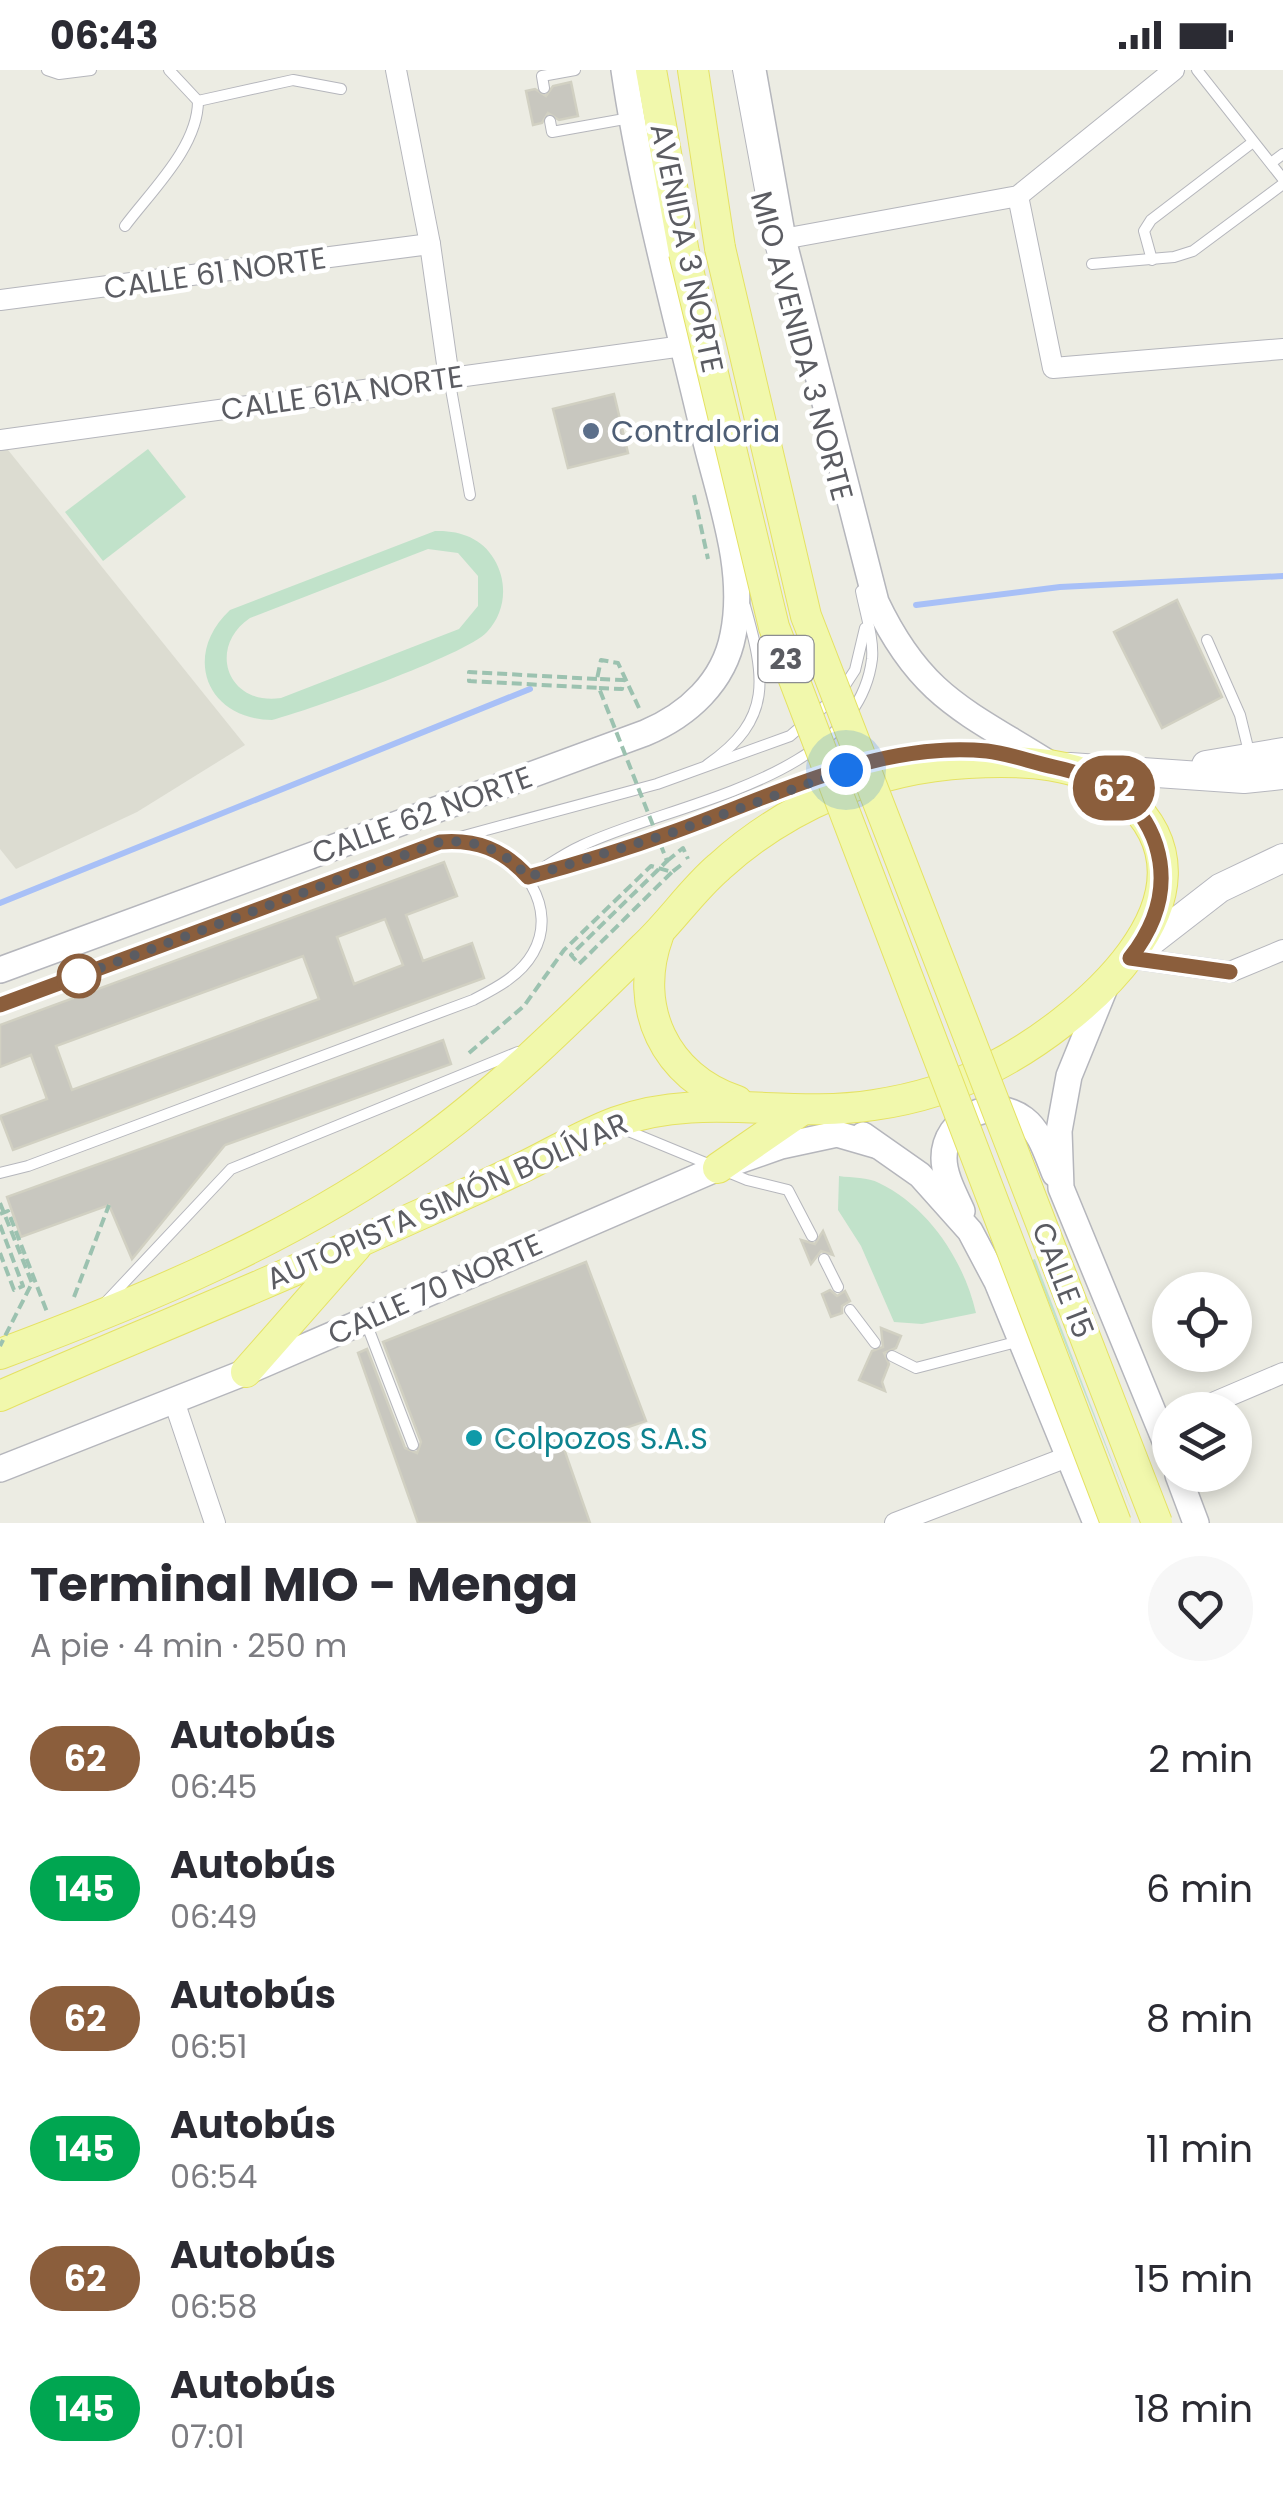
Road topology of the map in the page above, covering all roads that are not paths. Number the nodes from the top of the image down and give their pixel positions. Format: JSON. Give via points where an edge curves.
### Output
{"nodes":[{"id":1,"x":47,"y":70,"type":"edge"},
{"id":2,"x":91,"y":70,"type":"edge"},
{"id":3,"x":169,"y":70,"type":"edge"},
{"id":4,"x":396,"y":70,"type":"edge"},
{"id":5,"x":575,"y":70,"type":"edge"},
{"id":6,"x":624,"y":70,"type":"edge"},
{"id":7,"x":651,"y":70,"type":"edge"},
{"id":8,"x":692,"y":70,"type":"edge"},
{"id":9,"x":738,"y":70,"type":"edge"},
{"id":10,"x":752,"y":70,"type":"edge"},
{"id":11,"x":1174,"y":70,"type":"edge"},
{"id":12,"x":1197,"y":70,"type":"edge"},
{"id":13,"x":544,"y":88,"type":"dead end"},
{"id":14,"x":341,"y":89,"type":"dead end"},
{"id":15,"x":198,"y":101,"type":"junction"},
{"id":16,"x":631,"y":118,"type":"junction"},
{"id":17,"x":550,"y":122,"type":"dead end"},
{"id":18,"x":1253,"y":142,"type":"junction"},
{"id":19,"x":1283,"y":154,"type":"edge"},
{"id":20,"x":1270,"y":164,"type":"junction"},
{"id":21,"x":1283,"y":182,"type":"edge"},
{"id":22,"x":1018,"y":196,"type":"junction"},
{"id":23,"x":125,"y":226,"type":"dead end"},
{"id":24,"x":783,"y":238,"type":"junction"},
{"id":25,"x":430,"y":244,"type":"junction"},
{"id":26,"x":1152,"y":260,"type":"junction"},
{"id":27,"x":1092,"y":264,"type":"dead end"},
{"id":28,"x":0,"y":300,"type":"edge"},
{"id":29,"x":684,"y":346,"type":"junction"},
{"id":30,"x":1283,"y":349,"type":"edge"},
{"id":31,"x":449,"y":378,"type":"junction"},
{"id":32,"x":0,"y":440,"type":"edge"},
{"id":33,"x":470,"y":495,"type":"dead end"},
{"id":34,"x":721,"y":561,"type":"junction"},
{"id":35,"x":866,"y":622,"type":"junction"},
{"id":36,"x":1206,"y":640,"type":"dead end"},
{"id":37,"x":1283,"y":752,"type":"edge"},
{"id":38,"x":1251,"y":758,"type":"junction"},
{"id":39,"x":1054,"y":767,"type":"junction"},
{"id":40,"x":698,"y":771,"type":"junction"},
{"id":41,"x":1161,"y":773,"type":"junction"},
{"id":42,"x":1283,"y":774,"type":"edge"},
{"id":43,"x":440,"y":842,"type":"junction"},
{"id":44,"x":1283,"y":858,"type":"edge"},
{"id":45,"x":528,"y":877,"type":"junction"},
{"id":46,"x":659,"y":933,"type":"junction"},
{"id":47,"x":1283,"y":950,"type":"edge"},
{"id":48,"x":1122,"y":965,"type":"junction"},
{"id":49,"x":0,"y":970,"type":"edge"},
{"id":50,"x":0,"y":1005,"type":"edge"},
{"id":51,"x":969,"y":1036,"type":"joint"},
{"id":52,"x":551,"y":1039,"type":"junction"},
{"id":53,"x":937,"y":1050,"type":"joint"},
{"id":54,"x":759,"y":1106,"type":"junction"},
{"id":55,"x":817,"y":1110,"type":"junction"},
{"id":56,"x":610,"y":1124,"type":"junction"},
{"id":57,"x":875,"y":1145,"type":"junction"},
{"id":58,"x":718,"y":1168,"type":"junction"},
{"id":59,"x":0,"y":1172,"type":"edge"},
{"id":60,"x":1061,"y":1188,"type":"junction"},
{"id":61,"x":970,"y":1231,"type":"junction"},
{"id":62,"x":812,"y":1236,"type":"dead end"},
{"id":63,"x":361,"y":1242,"type":"junction"},
{"id":64,"x":824,"y":1258,"type":"dead end"},
{"id":65,"x":838,"y":1287,"type":"dead end"},
{"id":66,"x":850,"y":1310,"type":"dead end"},
{"id":67,"x":80,"y":1314,"type":"junction"},
{"id":68,"x":364,"y":1319,"type":"junction"},
{"id":69,"x":1022,"y":1340,"type":"junction"},
{"id":70,"x":875,"y":1343,"type":"dead end"},
{"id":71,"x":1,"y":1347,"type":"edge"},
{"id":72,"x":892,"y":1356,"type":"dead end"},
{"id":73,"x":246,"y":1372,"type":"junction"},
{"id":74,"x":1283,"y":1373,"type":"edge"},
{"id":75,"x":14,"y":1390,"type":"edge"},
{"id":76,"x":1238,"y":1392,"type":"edge"},
{"id":77,"x":1152,"y":1394,"type":"edge"},
{"id":78,"x":174,"y":1401,"type":"junction"},
{"id":79,"x":413,"y":1446,"type":"dead end"},
{"id":80,"x":1070,"y":1456,"type":"junction"},
{"id":81,"x":0,"y":1469,"type":"edge"},
{"id":82,"x":1184,"y":1492,"type":"edge"},
{"id":83,"x":215,"y":1523,"type":"edge"},
{"id":84,"x":896,"y":1523,"type":"edge"},
{"id":85,"x":1096,"y":1523,"type":"edge"},
{"id":86,"x":1116,"y":1523,"type":"edge"},
{"id":87,"x":1157,"y":1523,"type":"edge"},
{"id":88,"x":1196,"y":1523,"type":"edge"}],
"edges":[{"from":1,"to":2,"type":"lane"},
{"from":3,"to":15,"type":"lane"},
{"from":4,"to":25,"type":"street"},
{"from":5,"to":13,"type":"lane","via":[[542,76]]},
{"from":6,"to":16,"type":"street","name":"AVENIDA 3 NORTE"},
{"from":7,"to":53,"type":"main road","name":"AVENIDA 3 NORTE","number":"23","bridge":true,"via":[[684,253],[774,627]]},
{"from":8,"to":51,"type":"main road","name":"AVENIDA 3 NORTE","number":"23","bridge":true,"via":[[720,248],[806,616]]},
{"from":9,"to":35,"type":"lane","name":"MIO AVENIDA 3 NORTE","via":[[770,244],[841,494]]},
{"from":10,"to":24,"type":"street"},
{"from":11,"to":22,"type":"street"},
{"from":12,"to":18,"type":"lane"},
{"from":14,"to":15,"type":"lane","via":[[293,80]]},
{"from":15,"to":23,"type":"lane","via":[[189,138]]},
{"from":16,"to":17,"type":"lane","via":[[552,132]]},
{"from":16,"to":29,"type":"street","name":"AVENIDA 3 NORTE"},
{"from":18,"to":20,"type":"lane"},
{"from":18,"to":26,"type":"lane","via":[[1151,220],[1144,231]]},
{"from":19,"to":20,"type":"lane"},
{"from":20,"to":21,"type":"lane"},
{"from":21,"to":26,"type":"lane","via":[[1202,246]]},
{"from":22,"to":24,"type":"street"},
{"from":22,"to":30,"type":"street","via":[[1053,368]]},
{"from":24,"to":39,"type":"street","via":[[865,566],[892,635],[926,682],[952,704]]},
{"from":25,"to":28,"type":"street","name":"CALLE 61 NORTE"},
{"from":25,"to":31,"type":"street"},
{"from":26,"to":27,"type":"lane"},
{"from":29,"to":31,"type":"street","name":"CALLE 61A NORTE"},
{"from":29,"to":34,"type":"street","name":"AVENIDA 3 NORTE"},
{"from":31,"to":32,"type":"street","name":"CALLE 61A NORTE"},
{"from":31,"to":33,"type":"lane"},
{"from":34,"to":40,"type":"lane","via":[[760,664],[759,702],[730,750]]},
{"from":34,"to":49,"type":"street","name":"CALLE 62 NORTE","via":[[736,618],[726,657],[697,701],[661,726]]},
{"from":35,"to":40,"type":"lane","via":[[855,670],[811,723]]},
{"from":35,"to":45,"type":"lane","via":[[872,657],[856,703],[798,759],[582,845]]},
{"from":36,"to":38,"type":"lane","via":[[1240,714]]},
{"from":37,"to":38,"type":"main road"},
{"from":38,"to":41,"type":"main road"},
{"from":39,"to":41,"type":"main road","name":"AUTOPISTA SIMÓN BOLÍVAR"},
{"from":39,"to":45,"type":"lane","via":[[986,751],[892,758]]},
{"from":39,"to":46,"type":"main road","name":"AUTOPISTA SIMÓN BOLÍVAR","via":[[942,765],[834,794],[737,852]]},
{"from":39,"to":48,"type":"main road","via":[[1107,783],[1135,806],[1154,838],[1162,874],[1157,910]]},
{"from":40,"to":43,"type":"lane"},
{"from":41,"to":42,"type":"main road","name":"AUTOPISTA SIMÓN BOLÍVAR"},
{"from":43,"to":45,"type":"lane","via":[[476,841]]},
{"from":43,"to":50,"type":"lane"},
{"from":44,"to":48,"type":"main road","name":"AUTOPISTA SIMÓN BOLÍVAR","via":[[1220,888]]},
{"from":45,"to":59,"type":"lane","via":[[538,904],[538,942],[513,977],[494,989]]},
{"from":46,"to":52,"type":"main road","name":"AUTOPISTA SIMÓN BOLÍVAR"},
{"from":46,"to":54,"type":"main road","via":[[648,978],[651,1013],[664,1046],[714,1093]]},
{"from":47,"to":48,"type":"street","via":[[1230,972]]},
{"from":48,"to":55,"type":"main road","name":"AUTOPISTA SIMÓN BOLÍVAR","via":[[1042,1038],[987,1071],[911,1098]]},
{"from":48,"to":60,"type":"street","name":"CALLE 15","via":[[1088,1023],[1069,1076],[1060,1131]]},
{"from":51,"to":87,"type":"main road","name":"CALLE 15","number":"23","bridge":true},
{"from":52,"to":67,"type":"main road","name":"AUTOPISTA SIMÓN BOLÍVAR","via":[[467,1112],[362,1186],[226,1260]]},
{"from":52,"to":67,"type":"lane","via":[[231,1168]]},
{"from":53,"to":86,"type":"main road","name":"CALLE 15","number":"23","bridge":true},
{"from":54,"to":55,"type":"main road","name":"AUTOPISTA SIMÓN BOLÍVAR"},
{"from":54,"to":56,"type":"main road","name":"AUTOPISTA SIMÓN BOLÍVAR","via":[[674,1105]]},
{"from":55,"to":57,"type":"street","name":"CALLE 15"},
{"from":55,"to":58,"type":"main road"},
{"from":56,"to":58,"type":"lane"},
{"from":56,"to":63,"type":"main road","name":"AUTOPISTA SIMÓN BOLÍVAR"},
{"from":57,"to":58,"type":"street","name":"CALLE 70 NORTE","via":[[837,1134]]},
{"from":57,"to":61,"type":"street","name":"CALLE 15","via":[[920,1175]]},
{"from":58,"to":62,"type":"lane","via":[[788,1190]]},
{"from":58,"to":68,"type":"street","name":"CALLE 70 NORTE"},
{"from":60,"to":61,"type":"street","via":[[1028,1122],[999,1109],[967,1116],[954,1128],[944,1158]]},
{"from":60,"to":77,"type":"street","name":"CALLE 15"},
{"from":61,"to":69,"type":"street","name":"CALLE 15"},
{"from":63,"to":73,"type":"main road"},
{"from":63,"to":75,"type":"main road","name":"AUTOPISTA SIMÓN BOLÍVAR"},
{"from":64,"to":65,"type":"lane"},
{"from":66,"to":70,"type":"lane"},
{"from":67,"to":71,"type":"main road","name":"AUTOPISTA SIMÓN BOLÍVAR"},
{"from":68,"to":73,"type":"street","name":"CALLE 70 NORTE"},
{"from":68,"to":79,"type":"lane"},
{"from":69,"to":72,"type":"lane","via":[[916,1368]]},
{"from":69,"to":80,"type":"street","name":"CALLE 15"},
{"from":71,"to":75,"type":"lane"},
{"from":73,"to":78,"type":"street","name":"CALLE 70 NORTE"},
{"from":74,"to":76,"type":"street"},
{"from":78,"to":81,"type":"street","name":"CALLE 70 NORTE"},
{"from":78,"to":83,"type":"street"},
{"from":80,"to":84,"type":"street"},
{"from":80,"to":85,"type":"street","name":"CALLE 15"},
{"from":82,"to":88,"type":"street"}]}
